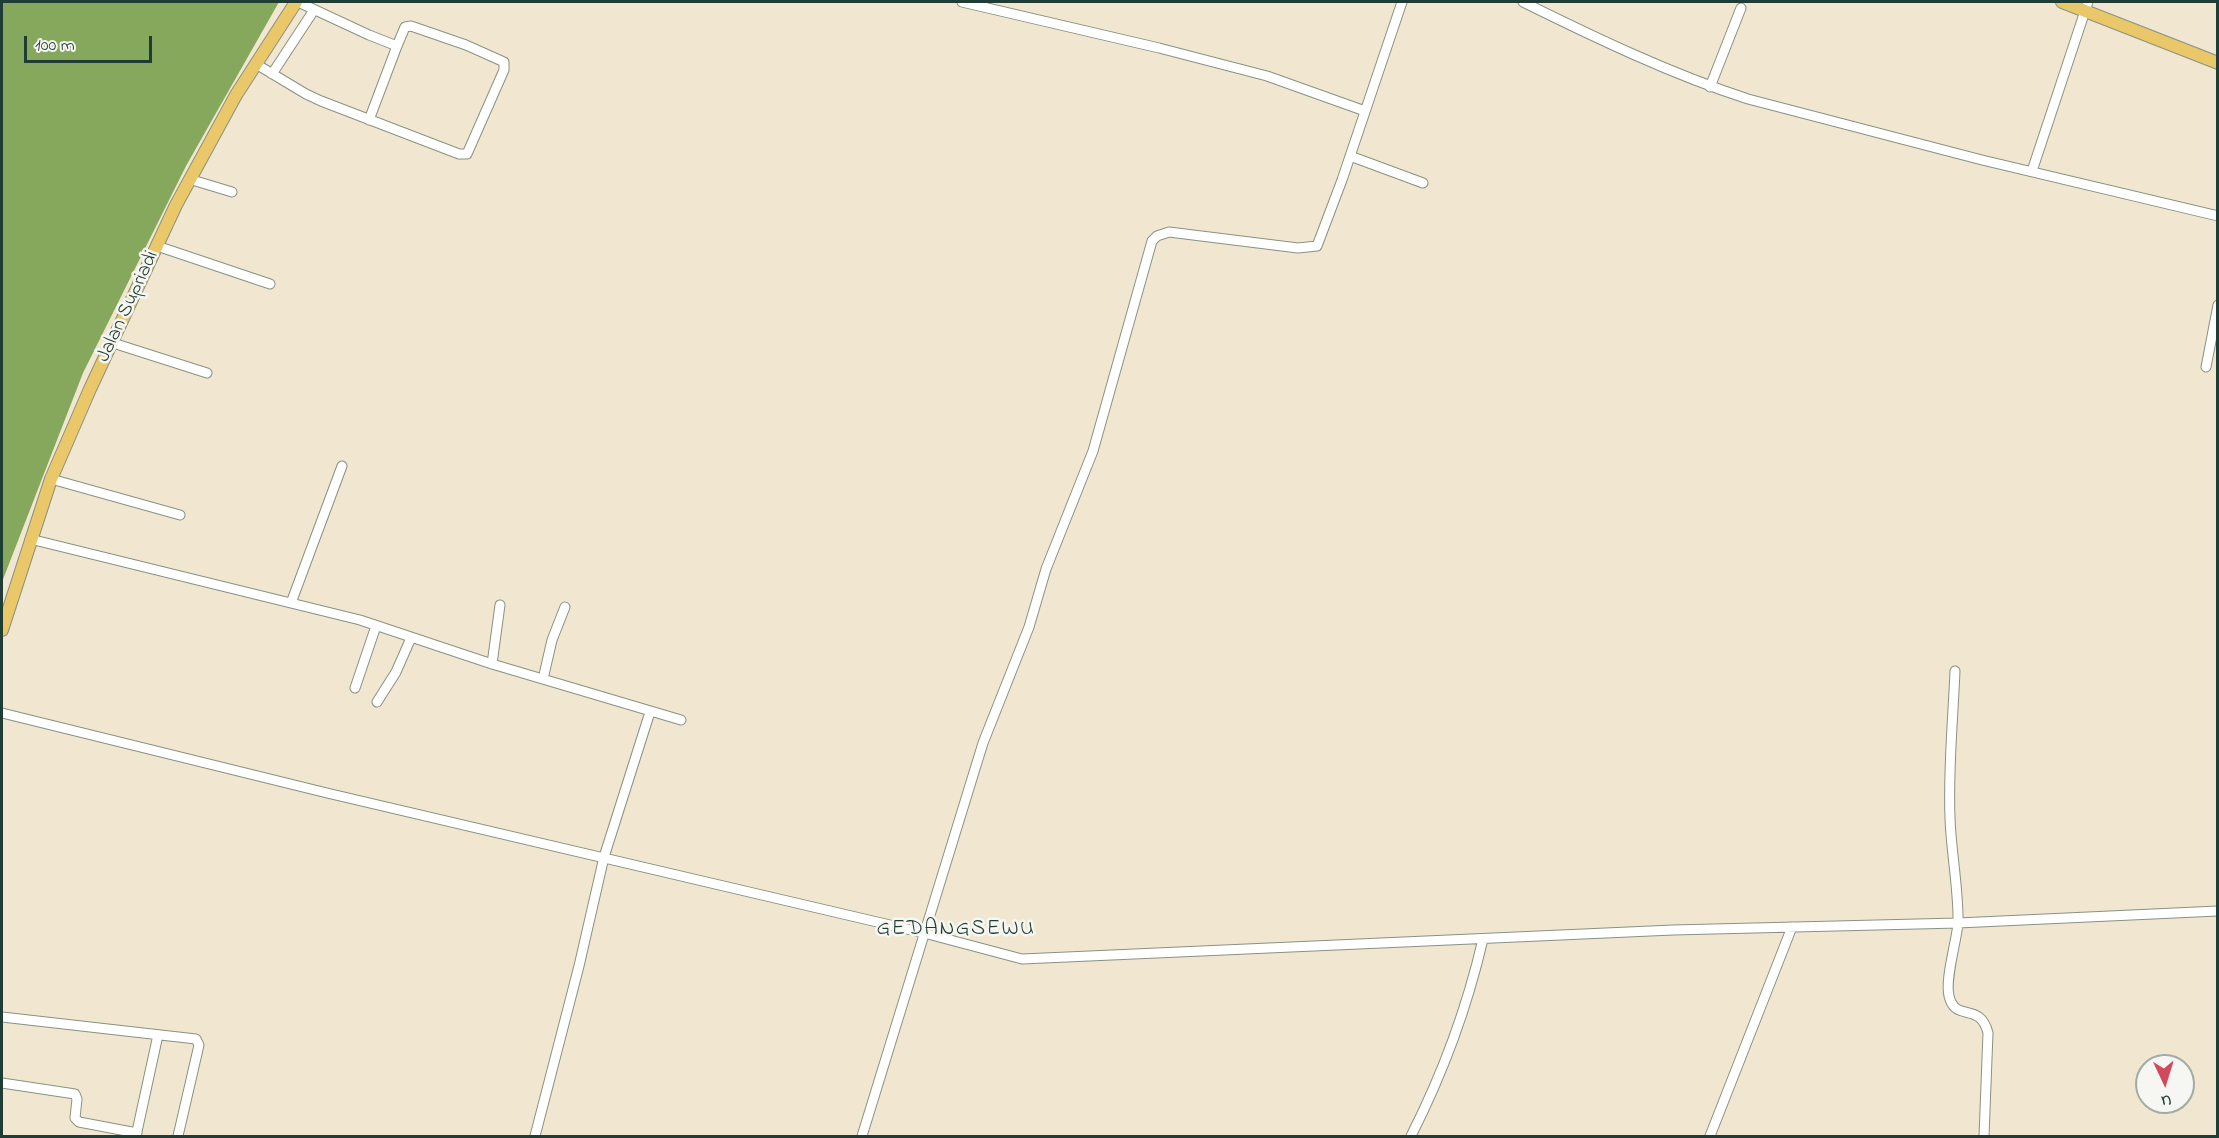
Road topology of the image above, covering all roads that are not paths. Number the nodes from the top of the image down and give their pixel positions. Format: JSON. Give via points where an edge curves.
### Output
{"nodes":[{"id":1,"x":297,"y":2,"type":"edge"},
{"id":2,"x":963,"y":2,"type":"edge"},
{"id":3,"x":1402,"y":2,"type":"edge"},
{"id":4,"x":1524,"y":2,"type":"edge"},
{"id":5,"x":2062,"y":2,"type":"edge"},
{"id":6,"x":988,"y":5,"type":"edge"},
{"id":7,"x":2087,"y":6,"type":"edge"},
{"id":8,"x":1741,"y":8,"type":"dead end"},
{"id":9,"x":314,"y":10,"type":"junction"},
{"id":10,"x":397,"y":46,"type":"junction"},
{"id":11,"x":2217,"y":63,"type":"edge"},
{"id":12,"x":256,"y":64,"type":"junction"},
{"id":13,"x":272,"y":74,"type":"junction"},
{"id":14,"x":1710,"y":87,"type":"junction"},
{"id":15,"x":1365,"y":111,"type":"junction"},
{"id":16,"x":369,"y":120,"type":"junction"},
{"id":17,"x":1350,"y":156,"type":"junction"},
{"id":18,"x":2032,"y":171,"type":"junction"},
{"id":19,"x":189,"y":179,"type":"junction"},
{"id":20,"x":1423,"y":183,"type":"dead end"},
{"id":21,"x":231,"y":192,"type":"dead end"},
{"id":22,"x":2217,"y":216,"type":"edge"},
{"id":23,"x":157,"y":246,"type":"junction"},
{"id":24,"x":270,"y":284,"type":"dead end"},
{"id":25,"x":2217,"y":305,"type":"edge"},
{"id":26,"x":113,"y":343,"type":"junction"},
{"id":27,"x":2206,"y":367,"type":"dead end"},
{"id":28,"x":207,"y":373,"type":"dead end"},
{"id":29,"x":342,"y":466,"type":"dead end"},
{"id":30,"x":51,"y":479,"type":"junction"},
{"id":31,"x":180,"y":515,"type":"dead end"},
{"id":32,"x":30,"y":539,"type":"junction"},
{"id":33,"x":291,"y":603,"type":"junction"},
{"id":34,"x":500,"y":604,"type":"dead end"},
{"id":35,"x":565,"y":607,"type":"dead end"},
{"id":36,"x":376,"y":626,"type":"junction"},
{"id":37,"x":2,"y":630,"type":"edge"},
{"id":38,"x":411,"y":638,"type":"junction"},
{"id":39,"x":492,"y":664,"type":"junction"},
{"id":40,"x":1955,"y":671,"type":"dead end"},
{"id":41,"x":543,"y":679,"type":"junction"},
{"id":42,"x":355,"y":688,"type":"dead end"},
{"id":43,"x":377,"y":702,"type":"dead end"},
{"id":44,"x":650,"y":712,"type":"junction"},
{"id":45,"x":2,"y":713,"type":"edge"},
{"id":46,"x":681,"y":720,"type":"dead end"},
{"id":47,"x":604,"y":857,"type":"junction"},
{"id":48,"x":2217,"y":911,"type":"edge"},
{"id":49,"x":1958,"y":922,"type":"junction"},
{"id":50,"x":1792,"y":927,"type":"junction"},
{"id":51,"x":924,"y":933,"type":"junction"},
{"id":52,"x":1484,"y":939,"type":"junction"},
{"id":53,"x":2,"y":1017,"type":"edge"},
{"id":54,"x":158,"y":1035,"type":"junction"},
{"id":55,"x":2,"y":1083,"type":"edge"},
{"id":56,"x":136,"y":1135,"type":"edge"},
{"id":57,"x":178,"y":1137,"type":"edge"},
{"id":58,"x":535,"y":1137,"type":"edge"},
{"id":59,"x":862,"y":1137,"type":"edge"},
{"id":60,"x":1411,"y":1137,"type":"edge"},
{"id":61,"x":1710,"y":1137,"type":"edge"},
{"id":62,"x":1984,"y":1137,"type":"edge"}],
"edges":[{"from":1,"to":9,"type":"street"},
{"from":1,"to":12,"type":"main road","name":"Jalan Supriadi"},
{"from":2,"to":6,"type":"street"},
{"from":3,"to":15,"type":"street"},
{"from":4,"to":14,"type":"street"},
{"from":5,"to":7,"type":"main road"},
{"from":6,"to":15,"type":"street","via":[[1267,76]]},
{"from":7,"to":11,"type":"main road"},
{"from":7,"to":18,"type":"street"},
{"from":8,"to":14,"type":"street"},
{"from":9,"to":10,"type":"street"},
{"from":9,"to":13,"type":"street"},
{"from":10,"to":16,"type":"street"},
{"from":10,"to":16,"type":"street","via":[[405,27],[411,26],[466,45],[502,61],[505,67],[467,154]]},
{"from":12,"to":13,"type":"street"},
{"from":12,"to":19,"type":"main road","name":"Jalan Supriadi"},
{"from":13,"to":16,"type":"street","via":[[306,94]]},
{"from":14,"to":18,"type":"street"},
{"from":15,"to":17,"type":"street"},
{"from":17,"to":20,"type":"street"},
{"from":17,"to":51,"type":"street","via":[[1317,246],[1298,248],[1169,232],[1152,241],[1093,451],[983,743]]},
{"from":18,"to":22,"type":"street"},
{"from":19,"to":21,"type":"street"},
{"from":19,"to":23,"type":"main road","name":"Jalan Supriadi"},
{"from":23,"to":24,"type":"street"},
{"from":23,"to":26,"type":"main road","name":"Jalan Supriadi"},
{"from":25,"to":27,"type":"street"},
{"from":26,"to":28,"type":"street"},
{"from":26,"to":30,"type":"main road","name":"Jalan Supriadi"},
{"from":29,"to":33,"type":"street"},
{"from":30,"to":31,"type":"street"},
{"from":30,"to":32,"type":"main road","name":"Jalan Supriadi"},
{"from":32,"to":33,"type":"street"},
{"from":32,"to":37,"type":"main road","name":"Jalan Supriadi"},
{"from":33,"to":36,"type":"street"},
{"from":34,"to":39,"type":"street"},
{"from":35,"to":41,"type":"street"},
{"from":36,"to":38,"type":"street"},
{"from":36,"to":42,"type":"street"},
{"from":38,"to":39,"type":"street"},
{"from":38,"to":43,"type":"street"},
{"from":39,"to":41,"type":"street"},
{"from":40,"to":49,"type":"street","via":[[1950,816]]},
{"from":41,"to":44,"type":"street"},
{"from":44,"to":46,"type":"street"},
{"from":44,"to":47,"type":"street"},
{"from":45,"to":47,"type":"street"},
{"from":47,"to":51,"type":"street"},
{"from":47,"to":58,"type":"street"},
{"from":48,"to":49,"type":"street"},
{"from":49,"to":50,"type":"street"},
{"from":49,"to":62,"type":"street","via":[[1948,992],[1956,1010],[1977,1014],[1986,1024]]},
{"from":50,"to":52,"type":"street"},
{"from":50,"to":61,"type":"street"},
{"from":51,"to":52,"type":"street","via":[[1022,960]]},
{"from":51,"to":59,"type":"street"},
{"from":52,"to":60,"type":"street","via":[[1448,1057]]},
{"from":53,"to":54,"type":"street"},
{"from":54,"to":56,"type":"street"},
{"from":54,"to":57,"type":"street","via":[[198,1041]]},
{"from":55,"to":56,"type":"street","via":[[75,1094],[75,1118],[79,1122]]}]}
